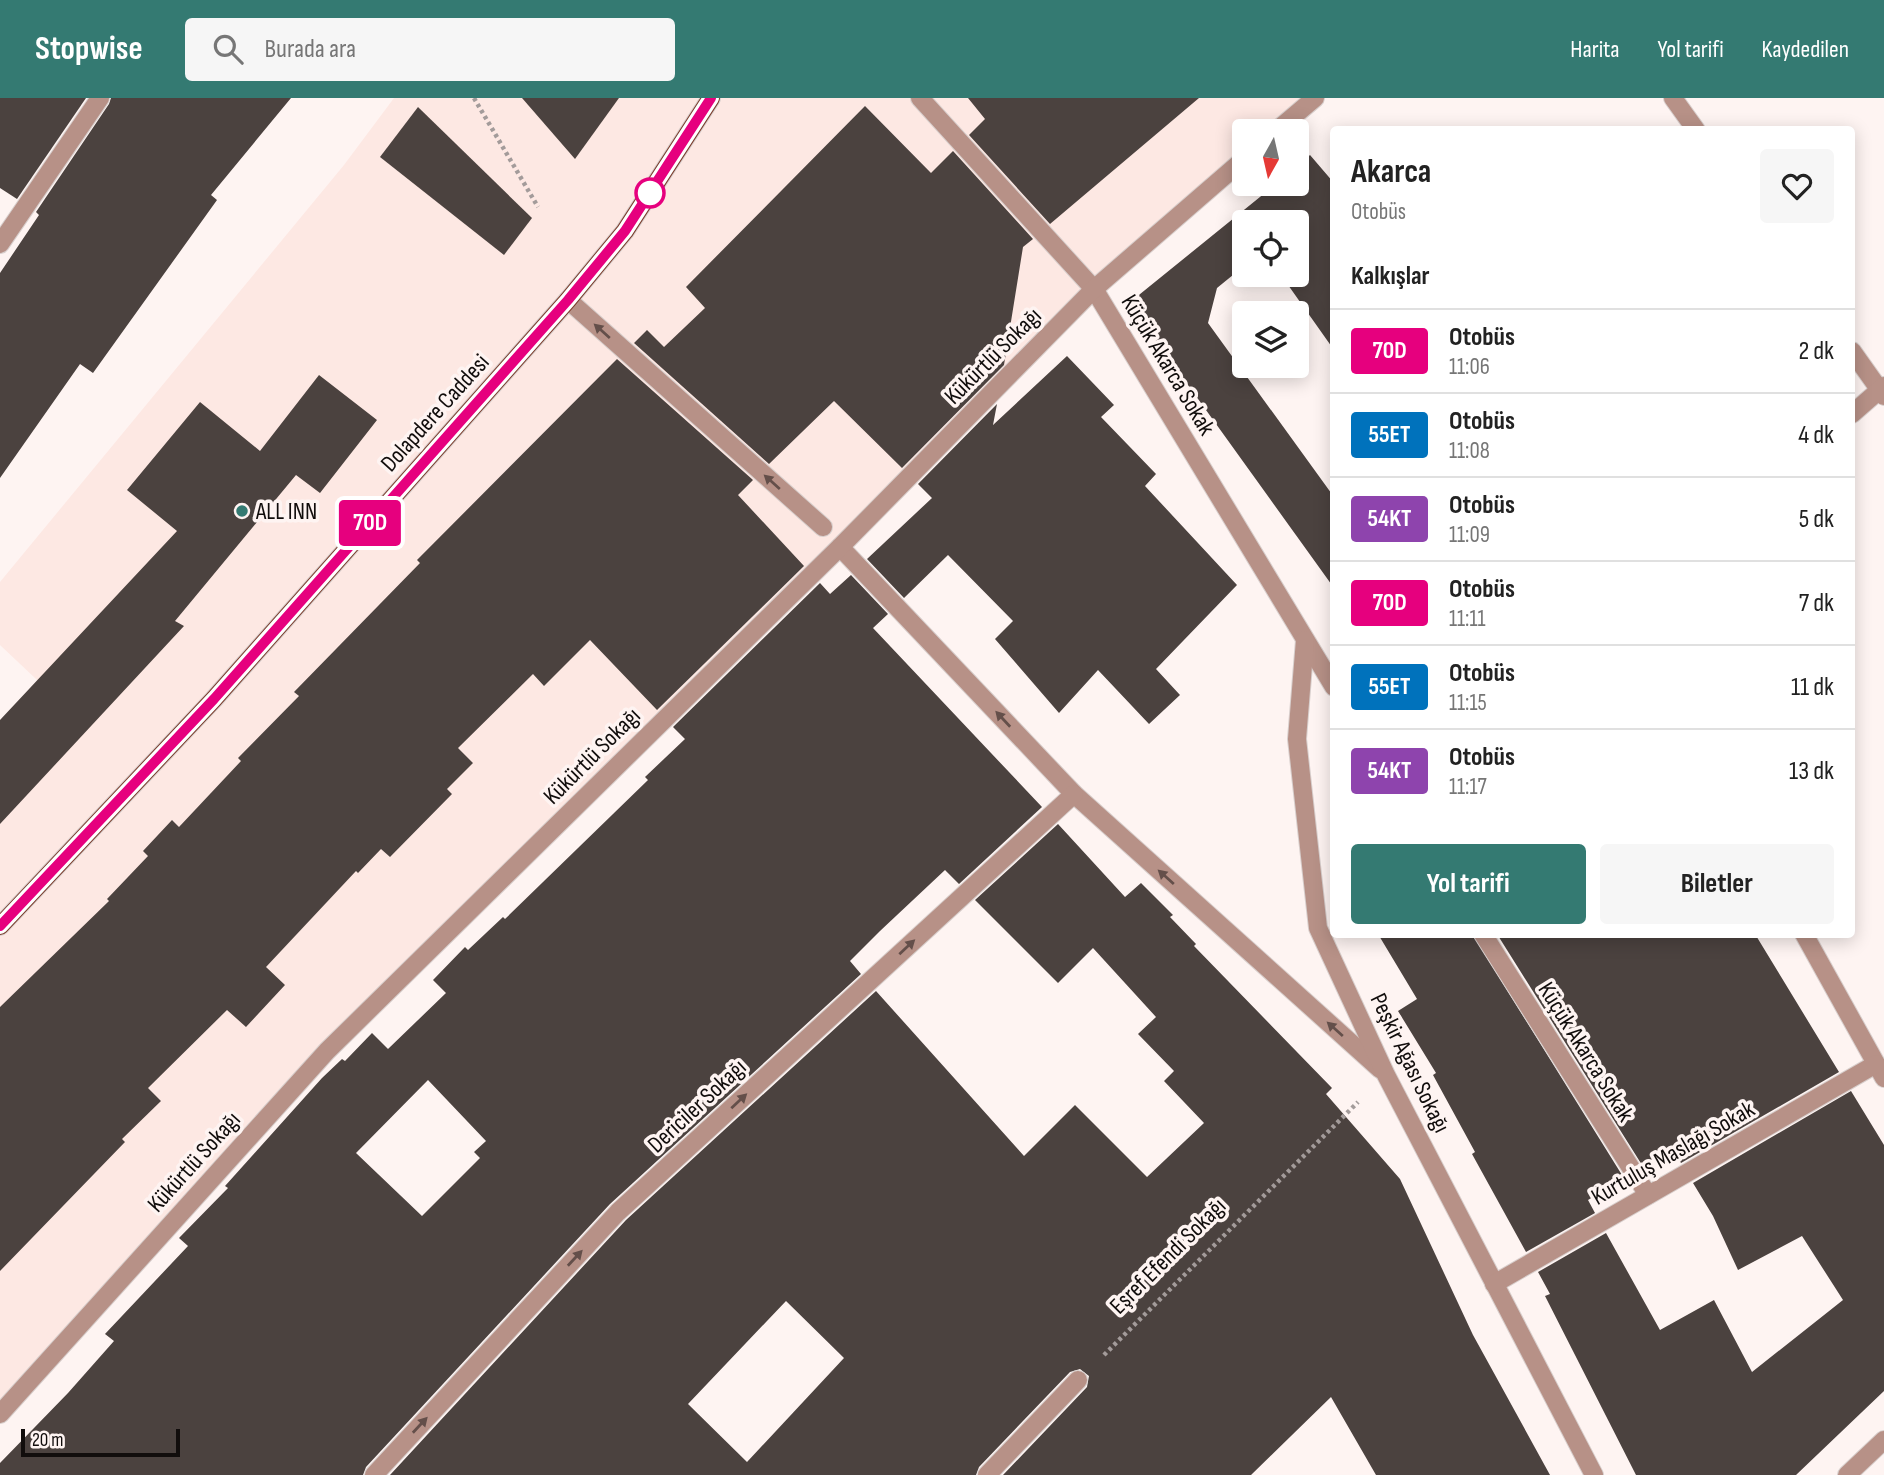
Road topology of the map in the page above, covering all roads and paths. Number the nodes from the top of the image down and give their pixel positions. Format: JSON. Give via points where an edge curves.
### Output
{"nodes":[{"id":1,"x":100,"y":98,"type":"edge"},
{"id":2,"x":474,"y":98,"type":"edge"},
{"id":3,"x":711,"y":98,"type":"edge"},
{"id":4,"x":920,"y":98,"type":"edge"},
{"id":5,"x":1315,"y":98,"type":"edge"},
{"id":6,"x":1674,"y":98,"type":"edge"},
{"id":7,"x":1290,"y":119,"type":"edge"},
{"id":8,"x":1693,"y":126,"type":"edge"},
{"id":9,"x":1232,"y":169,"type":"edge"},
{"id":10,"x":538,"y":207,"type":"dead end"},
{"id":11,"x":0,"y":244,"type":"edge"},
{"id":12,"x":1094,"y":289,"type":"junction"},
{"id":13,"x":568,"y":300,"type":"junction"},
{"id":14,"x":1855,"y":355,"type":"edge"},
{"id":15,"x":1882,"y":391,"type":"edge"},
{"id":16,"x":1855,"y":412,"type":"edge"},
{"id":17,"x":823,"y":527,"type":"dead end"},
{"id":18,"x":840,"y":547,"type":"junction"},
{"id":19,"x":1305,"y":639,"type":"junction"},
{"id":20,"x":1330,"y":680,"type":"edge"},
{"id":21,"x":1074,"y":794,"type":"junction"},
{"id":22,"x":0,"y":926,"type":"edge"},
{"id":23,"x":1486,"y":938,"type":"edge"},
{"id":24,"x":1806,"y":938,"type":"edge"},
{"id":25,"x":1880,"y":1071,"type":"edge"},
{"id":26,"x":1386,"y":1075,"type":"junction"},
{"id":27,"x":1648,"y":1195,"type":"junction"},
{"id":28,"x":1494,"y":1284,"type":"junction"},
{"id":29,"x":1078,"y":1380,"type":"joint"},
{"id":30,"x":0,"y":1414,"type":"edge"},
{"id":31,"x":1884,"y":1440,"type":"edge"},
{"id":32,"x":374,"y":1475,"type":"edge"},
{"id":33,"x":987,"y":1475,"type":"edge"},
{"id":34,"x":1594,"y":1475,"type":"edge"},
{"id":35,"x":1847,"y":1475,"type":"edge"}],
"edges":[{"from":1,"to":11,"type":"street"},
{"from":2,"to":10,"type":"path"},
{"from":3,"to":13,"type":"main road","name":"Dolapdere Caddesi","via":[[625,231]]},
{"from":4,"to":12,"type":"street","name":"Küçük Akarca Sokak"},
{"from":5,"to":7,"type":"street"},
{"from":6,"to":8,"type":"street"},
{"from":9,"to":12,"type":"street","name":"Kükürtlü Sokağı"},
{"from":12,"to":18,"type":"street","name":"Kükürtlü Sokağı"},
{"from":12,"to":19,"type":"street","name":"Küçük Akarca Sokak"},
{"from":17,"to":13,"type":"street","one_way":true},
{"from":13,"to":22,"type":"main road","name":"Dolapdere Caddesi","via":[[214,699]]},
{"from":14,"to":15,"type":"street"},
{"from":15,"to":16,"type":"street"},
{"from":21,"to":18,"type":"street","one_way":true},
{"from":18,"to":30,"type":"street","name":"Kükürtlü Sokağı","via":[[327,1051]]},
{"from":19,"to":20,"type":"street","name":"Küçük Akarca Sokak"},
{"from":19,"to":26,"type":"street","name":"Peşkir Ağası Sokağı","via":[[1297,739],[1318,928]]},
{"from":26,"to":21,"type":"street","one_way":true},
{"from":32,"to":21,"type":"street","name":"Dericiler Sokağı","one_way":true,"via":[[618,1212]]},
{"from":23,"to":27,"type":"street","name":"Küçük Akarca Sokak"},
{"from":24,"to":25,"type":"street"},
{"from":25,"to":27,"type":"street","name":"Kurtuluş Maslağı Sokak"},
{"from":26,"to":28,"type":"street","name":"Peşkir Ağası Sokağı"},
{"from":26,"to":29,"type":"path","name":"Eşref Efendi Sokağı"},
{"from":27,"to":28,"type":"street","name":"Kurtuluş Maslağı Sokak"},
{"from":28,"to":34,"type":"street","name":"Peşkir Ağası Sokağı"},
{"from":29,"to":33,"type":"street"},
{"from":31,"to":35,"type":"street"}]}
